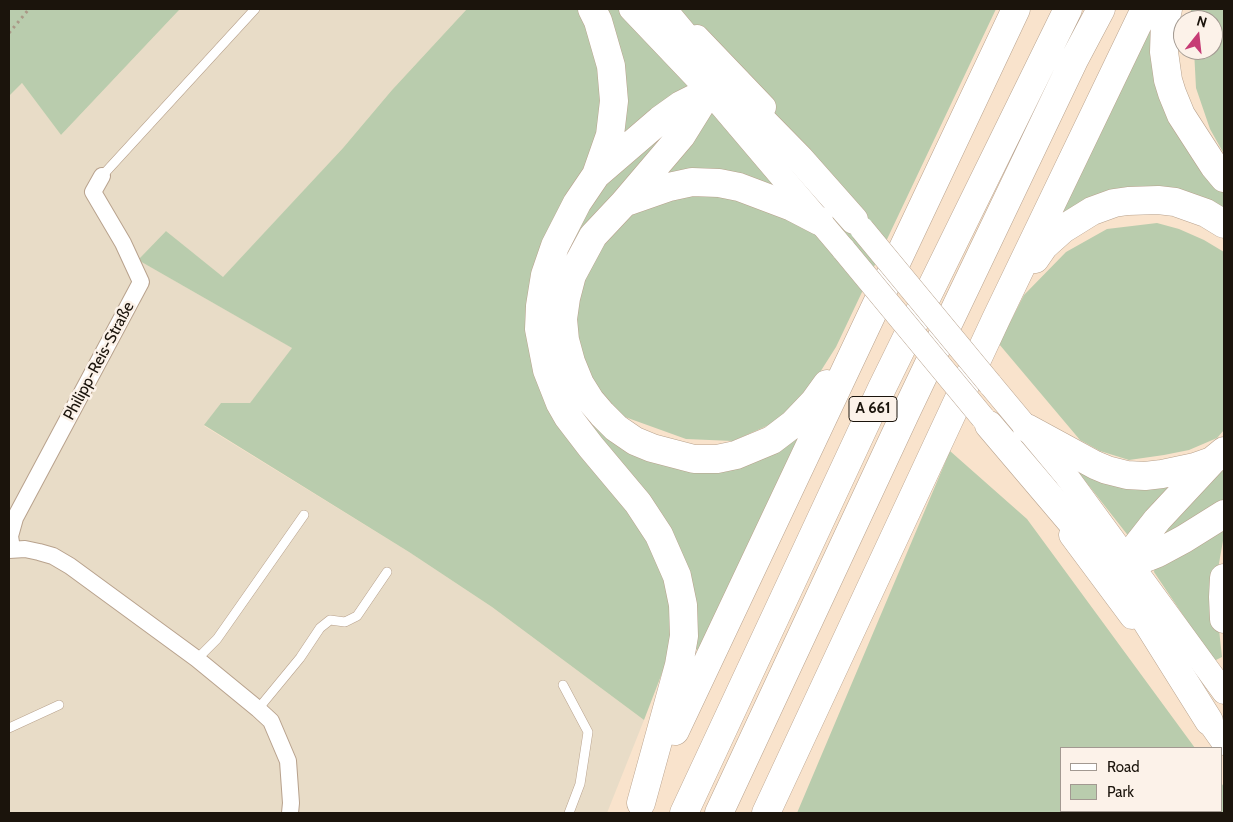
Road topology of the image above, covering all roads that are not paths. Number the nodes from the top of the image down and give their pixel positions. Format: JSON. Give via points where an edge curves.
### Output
{"nodes":[{"id":1,"x":255,"y":9,"type":"edge"},
{"id":2,"x":592,"y":9,"type":"edge"},
{"id":3,"x":631,"y":9,"type":"edge"},
{"id":4,"x":662,"y":9,"type":"edge"},
{"id":5,"x":669,"y":9,"type":"edge"},
{"id":6,"x":1016,"y":9,"type":"edge"},
{"id":7,"x":1068,"y":9,"type":"edge"},
{"id":8,"x":1101,"y":9,"type":"edge"},
{"id":9,"x":1145,"y":9,"type":"edge"},
{"id":10,"x":1168,"y":9,"type":"edge"},
{"id":11,"x":709,"y":91,"type":"junction"},
{"id":12,"x":596,"y":175,"type":"junction"},
{"id":13,"x":102,"y":176,"type":"joint"},
{"id":14,"x":1224,"y":178,"type":"edge"},
{"id":15,"x":624,"y":202,"type":"junction"},
{"id":16,"x":819,"y":221,"type":"junction"},
{"id":17,"x":1224,"y":224,"type":"edge"},
{"id":18,"x":858,"y":225,"type":"junction"},
{"id":19,"x":996,"y":320,"type":"junction"},
{"id":20,"x":856,"y":345,"type":"junction"},
{"id":21,"x":986,"y":422,"type":"junction"},
{"id":22,"x":1027,"y":428,"type":"junction"},
{"id":23,"x":1219,"y":456,"type":"edge"},
{"id":24,"x":1224,"y":514,"type":"edge"},
{"id":25,"x":304,"y":515,"type":"dead end"},
{"id":26,"x":10,"y":550,"type":"edge"},
{"id":27,"x":1127,"y":561,"type":"junction"},
{"id":28,"x":387,"y":572,"type":"dead end"},
{"id":29,"x":1224,"y":578,"type":"edge"},
{"id":30,"x":1224,"y":618,"type":"edge"},
{"id":31,"x":197,"y":659,"type":"junction"},
{"id":32,"x":563,"y":685,"type":"dead end"},
{"id":33,"x":1224,"y":692,"type":"edge"},
{"id":34,"x":59,"y":705,"type":"dead end"},
{"id":35,"x":258,"y":708,"type":"junction"},
{"id":36,"x":1210,"y":721,"type":"junction"},
{"id":37,"x":9,"y":728,"type":"edge"},
{"id":38,"x":1224,"y":743,"type":"edge"},
{"id":39,"x":639,"y":808,"type":"edge"},
{"id":40,"x":290,"y":813,"type":"edge"},
{"id":41,"x":569,"y":813,"type":"edge"},
{"id":42,"x":684,"y":813,"type":"edge"},
{"id":43,"x":719,"y":813,"type":"edge"},
{"id":44,"x":766,"y":813,"type":"edge"}],
"edges":[{"from":1,"to":13,"type":"lane"},
{"from":2,"to":12,"type":"highway","via":[[611,66],[614,101],[610,135]]},
{"from":3,"to":11,"type":"main road"},
{"from":4,"to":11,"type":"highway","via":[[702,57],[708,68]]},
{"from":5,"to":18,"type":"main road","via":[[772,116]]},
{"from":6,"to":20,"type":"highway"},
{"from":7,"to":42,"type":"highway","number":"A 661","via":[[882,388]]},
{"from":8,"to":43,"type":"highway","number":"A 661","via":[[905,414]]},
{"from":9,"to":19,"type":"highway"},
{"from":10,"to":14,"type":"highway","via":[[1164,52],[1172,93],[1180,115]]},
{"from":11,"to":12,"type":"highway","via":[[681,104]]},
{"from":11,"to":15,"type":"highway","via":[[681,136]]},
{"from":11,"to":16,"type":"main road"},
{"from":11,"to":18,"type":"highway","via":[[738,97]]},
{"from":12,"to":39,"type":"highway","via":[[555,246],[543,286],[539,329],[547,370],[560,403],[579,433],[650,521],[669,556],[680,590],[685,622],[682,649]]},
{"from":13,"to":26,"type":"street","name":"Philipp-Reis-Straße","via":[[93,192],[141,282],[15,518]]},
{"from":15,"to":16,"type":"highway","via":[[692,182],[719,183],[754,192]]},
{"from":15,"to":20,"type":"highway","via":[[593,236],[582,255],[572,276],[563,319],[565,340],[580,384],[602,414],[635,441],[672,455],[717,459],[772,440],[814,402]]},
{"from":16,"to":21,"type":"main road","bridge":true},
{"from":17,"to":19,"type":"highway","via":[[1190,206],[1166,201],[1128,201],[1103,207],[1063,229],[1044,246]]},
{"from":18,"to":22,"type":"main road","bridge":true},
{"from":19,"to":44,"type":"highway"},
{"from":20,"to":39,"type":"highway"},
{"from":21,"to":27,"type":"highway","via":[[1095,548],[1111,558]]},
{"from":21,"to":36,"type":"main road"},
{"from":22,"to":23,"type":"highway","via":[[1095,465],[1127,475],[1162,474],[1195,467]]},
{"from":22,"to":27,"type":"main road","via":[[1070,481]]},
{"from":23,"to":27,"type":"highway","via":[[1157,520]]},
{"from":24,"to":27,"type":"highway","via":[[1158,553]]},
{"from":25,"to":31,"type":"lane","via":[[217,639]]},
{"from":26,"to":31,"type":"street","name":"Philipp-Reis-Straße","via":[[25,549],[53,556]]},
{"from":27,"to":33,"type":"main road"},
{"from":27,"to":36,"type":"highway","via":[[1124,577],[1130,595]]},
{"from":28,"to":35,"type":"lane","via":[[356,616],[345,622],[330,620],[320,628],[300,658]]},
{"from":29,"to":30,"type":"highway"},
{"from":31,"to":35,"type":"street","name":"Philipp-Reis-Straße"},
{"from":32,"to":41,"type":"lane","via":[[588,732],[580,784]]},
{"from":34,"to":37,"type":"lane"},
{"from":35,"to":40,"type":"street","name":"Philipp-Reis-Straße","via":[[271,721],[288,761]]},
{"from":36,"to":38,"type":"main road"}]}
